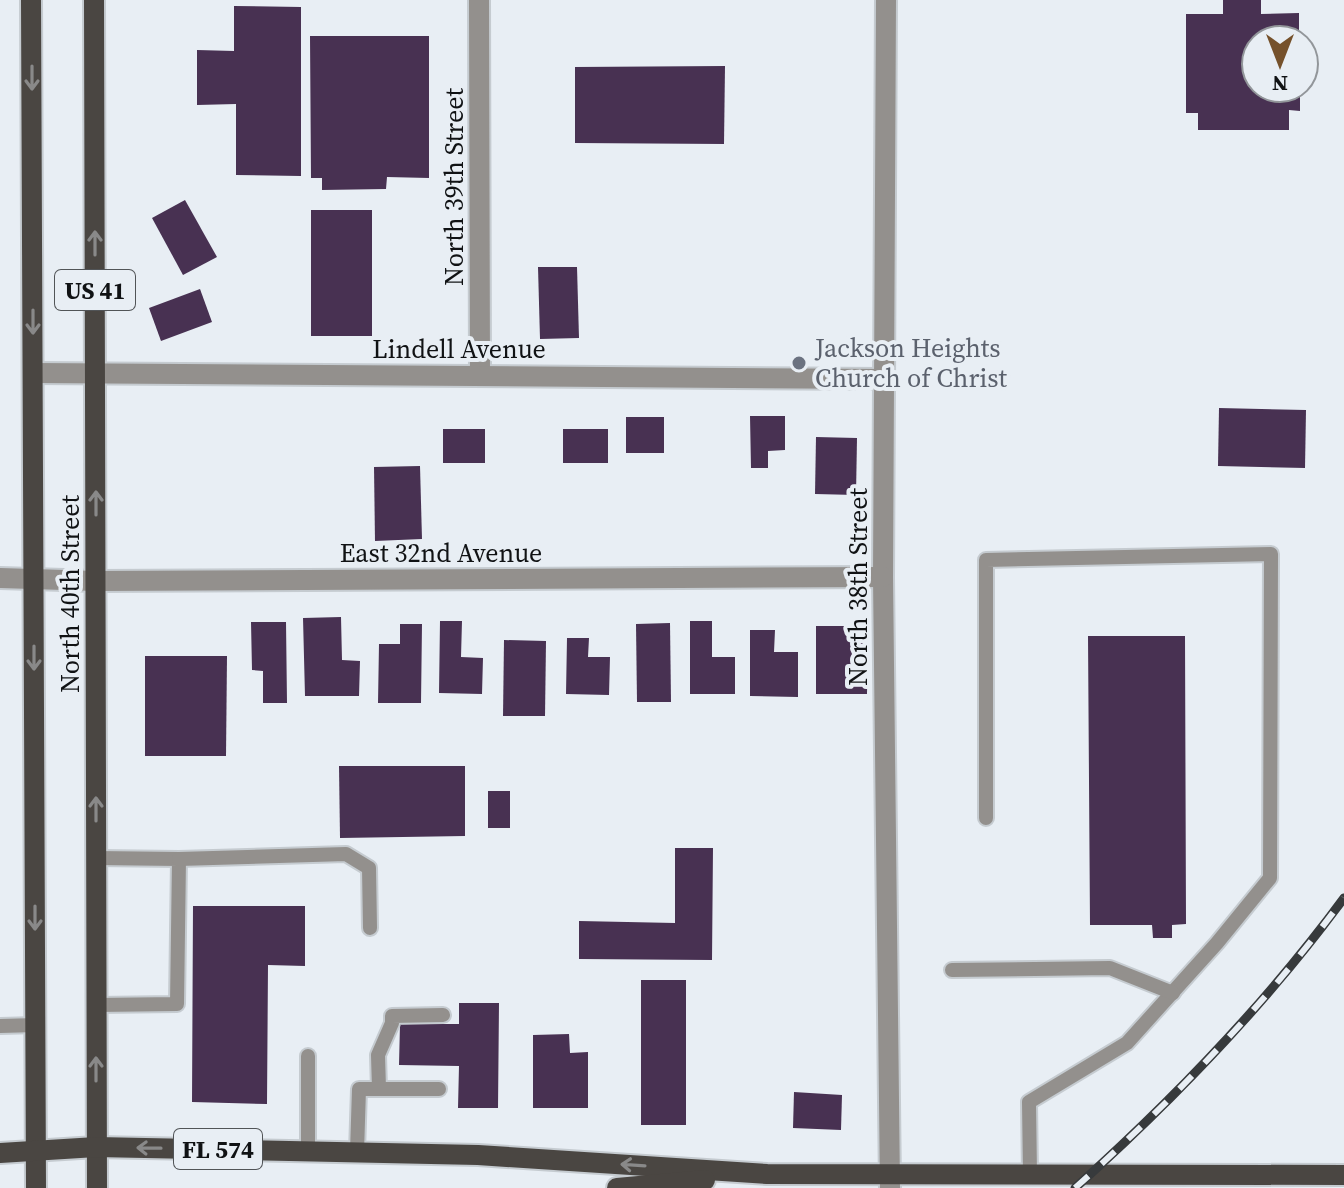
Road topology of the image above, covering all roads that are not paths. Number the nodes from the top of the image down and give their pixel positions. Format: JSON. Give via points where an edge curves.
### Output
{"nodes":[{"id":1,"x":31,"y":0,"type":"edge"},
{"id":2,"x":94,"y":0,"type":"edge"},
{"id":3,"x":479,"y":0,"type":"edge"},
{"id":4,"x":886,"y":0,"type":"edge"},
{"id":5,"x":34,"y":373,"type":"junction"},
{"id":6,"x":95,"y":374,"type":"junction"},
{"id":7,"x":480,"y":375,"type":"junction"},
{"id":8,"x":884,"y":379,"type":"junction"},
{"id":9,"x":883,"y":577,"type":"junction"},
{"id":10,"x":0,"y":578,"type":"edge"},
{"id":11,"x":34,"y":580,"type":"junction"},
{"id":12,"x":96,"y":581,"type":"junction"},
{"id":13,"x":986,"y":818,"type":"dead end"},
{"id":14,"x":96,"y":858,"type":"junction"},
{"id":15,"x":179,"y":859,"type":"junction"},
{"id":16,"x":370,"y":928,"type":"dead end"},
{"id":17,"x":952,"y":970,"type":"dead end"},
{"id":18,"x":1173,"y":993,"type":"junction"},
{"id":19,"x":96,"y":1005,"type":"junction"},
{"id":20,"x":443,"y":1015,"type":"dead end"},
{"id":21,"x":36,"y":1025,"type":"junction"},
{"id":22,"x":0,"y":1026,"type":"edge"},
{"id":23,"x":308,"y":1056,"type":"dead end"},
{"id":24,"x":379,"y":1089,"type":"junction"},
{"id":25,"x":439,"y":1089,"type":"dead end"},
{"id":26,"x":96,"y":1147,"type":"junction"},
{"id":27,"x":36,"y":1150,"type":"junction"},
{"id":28,"x":308,"y":1151,"type":"junction"},
{"id":29,"x":357,"y":1152,"type":"junction"},
{"id":30,"x":0,"y":1153,"type":"edge"},
{"id":31,"x":767,"y":1174,"type":"junction"},
{"id":32,"x":1030,"y":1175,"type":"junction"},
{"id":33,"x":1344,"y":1175,"type":"edge"},
{"id":34,"x":890,"y":1181,"type":"edge"},
{"id":35,"x":1289,"y":1181,"type":"edge"},
{"id":36,"x":36,"y":1188,"type":"edge"},
{"id":37,"x":97,"y":1188,"type":"edge"},
{"id":38,"x":617,"y":1188,"type":"edge"}],
"edges":[{"from":1,"to":5,"type":"main road","name":"North 40th Street","number":"US 41","one_way":true},
{"from":6,"to":2,"type":"main road","name":"North 40th Street","number":"US 41","one_way":true},
{"from":3,"to":7,"type":"street","name":"North 39th Street"},
{"from":4,"to":8,"type":"street","name":"North 38th Street"},
{"from":5,"to":6,"type":"street","name":"Lindell Avenue"},
{"from":5,"to":11,"type":"main road","name":"North 40th Street","number":"US 41"},
{"from":6,"to":7,"type":"street","name":"Lindell Avenue"},
{"from":12,"to":6,"type":"main road","name":"North 40th Street","number":"US 41","one_way":true},
{"from":7,"to":8,"type":"street","name":"Lindell Avenue"},
{"from":8,"to":9,"type":"street","name":"North 38th Street"},
{"from":9,"to":12,"type":"street","name":"East 32nd Avenue"},
{"from":9,"to":34,"type":"street","name":"North 38th Street"},
{"from":10,"to":11,"type":"street","name":"East 32nd Avenue"},
{"from":11,"to":12,"type":"street","name":"East 32nd Avenue"},
{"from":11,"to":21,"type":"main road","name":"North 40th Street","number":"US 41","one_way":true},
{"from":14,"to":12,"type":"main road","name":"North 40th Street","number":"US 41","one_way":true},
{"from":13,"to":18,"type":"lane","via":[[986,560],[1271,554],[1270,878]]},
{"from":14,"to":15,"type":"lane"},
{"from":14,"to":19,"type":"main road","name":"North 40th Street","number":"US 41"},
{"from":15,"to":16,"type":"lane","via":[[346,854],[369,868]]},
{"from":15,"to":19,"type":"lane","via":[[177,1004]]},
{"from":17,"to":18,"type":"lane","via":[[1110,968]]},
{"from":18,"to":32,"type":"lane","via":[[1127,1043],[1029,1102]]},
{"from":26,"to":19,"type":"main road","name":"North 40th Street","number":"US 41","one_way":true},
{"from":20,"to":24,"type":"lane","via":[[392,1016],[378,1055]]},
{"from":21,"to":22,"type":"lane"},
{"from":21,"to":27,"type":"main road","name":"North 40th Street","number":"US 41"},
{"from":23,"to":28,"type":"lane"},
{"from":24,"to":25,"type":"lane"},
{"from":24,"to":29,"type":"lane","via":[[359,1089]]},
{"from":26,"to":27,"type":"main road","number":"FL 574"},
{"from":28,"to":26,"type":"main road","number":"FL 574","one_way":true},
{"from":26,"to":37,"type":"main road","name":"North 40th Street","number":"US 41"},
{"from":27,"to":30,"type":"main road","number":"FL 574"},
{"from":27,"to":36,"type":"main road","name":"North 40th Street","number":"US 41"},
{"from":28,"to":29,"type":"main road","number":"FL 574"},
{"from":31,"to":29,"type":"main road","number":"FL 574","one_way":true},
{"from":31,"to":34,"type":"main road","number":"FL 574"},
{"from":31,"to":38,"type":"main road","number":"FL 574"},
{"from":32,"to":34,"type":"main road","number":"FL 574"},
{"from":32,"to":35,"type":"main road","number":"FL 574"},
{"from":33,"to":35,"type":"main road","number":"FL 574"}]}
